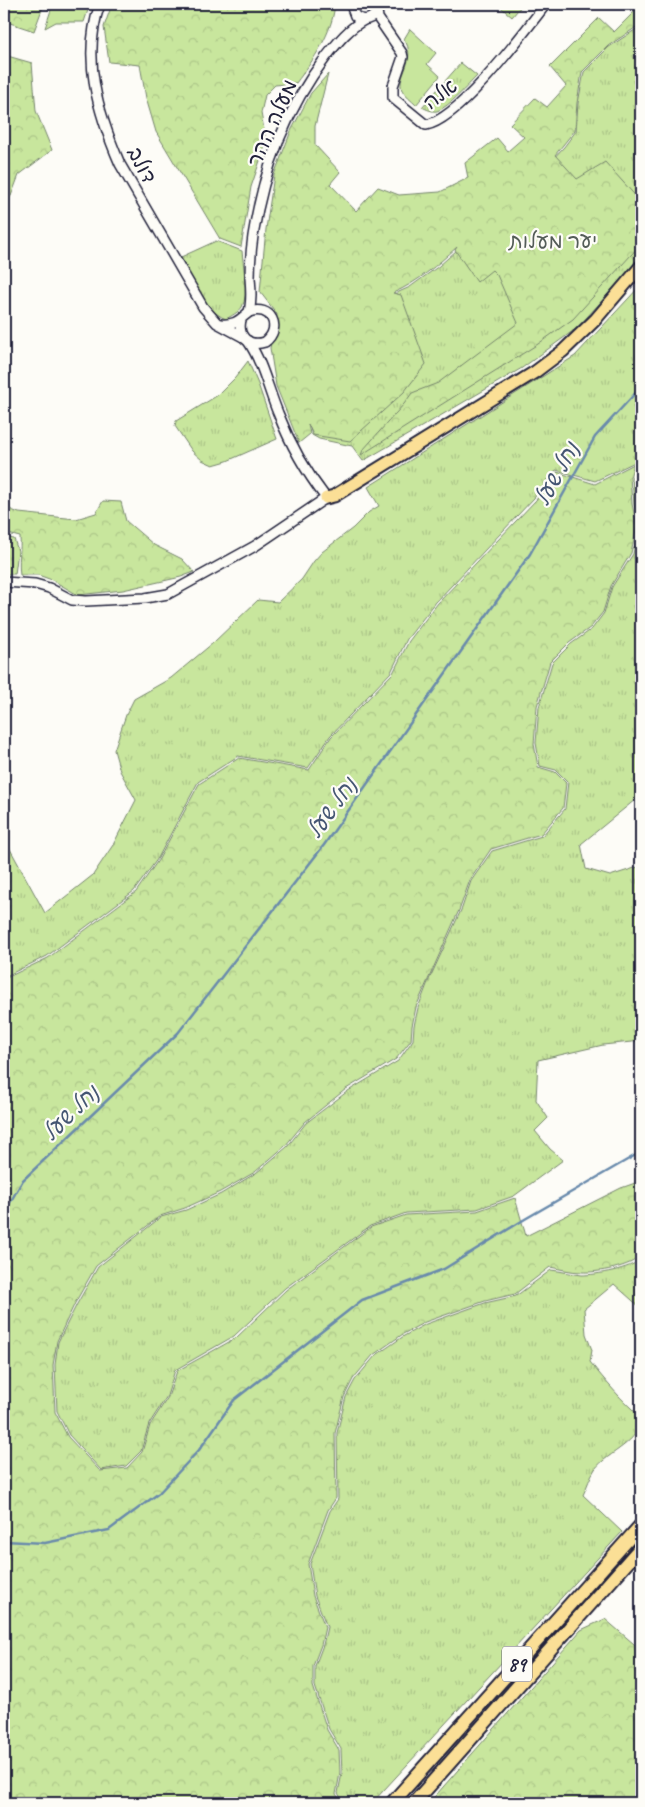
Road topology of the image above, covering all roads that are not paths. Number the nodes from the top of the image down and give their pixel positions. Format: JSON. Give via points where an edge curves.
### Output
{"nodes":[{"id":1,"x":100,"y":4,"type":"edge"},
{"id":2,"x":546,"y":4,"type":"edge"},
{"id":3,"x":377,"y":6,"type":"edge"},
{"id":4,"x":352,"y":7,"type":"edge"},
{"id":5,"x":366,"y":20,"type":"junction"},
{"id":6,"x":388,"y":36,"type":"junction"},
{"id":7,"x":339,"y":40,"type":"junction"},
{"id":8,"x":641,"y":266,"type":"edge"},
{"id":9,"x":251,"y":288,"type":"junction"},
{"id":10,"x":249,"y":312,"type":"junction"},
{"id":11,"x":266,"y":312,"type":"junction"},
{"id":12,"x":241,"y":320,"type":"junction"},
{"id":13,"x":217,"y":324,"type":"junction"},
{"id":14,"x":270,"y":338,"type":"junction"},
{"id":15,"x":245,"y":339,"type":"junction"},
{"id":16,"x":262,"y":366,"type":"junction"},
{"id":17,"x":326,"y":498,"type":"junction"},
{"id":18,"x":4,"y":582,"type":"edge"},
{"id":19,"x":641,"y":1525,"type":"edge"},
{"id":20,"x":641,"y":1548,"type":"edge"},
{"id":21,"x":392,"y":1803,"type":"edge"},
{"id":22,"x":414,"y":1803,"type":"edge"}],
"edges":[{"from":1,"to":13,"type":"street","name":"דולב","via":[[92,36],[92,58],[93,81],[104,126],[125,173],[203,307]]},
{"from":2,"to":6,"type":"street","name":"אלה","via":[[466,98],[441,120],[431,124],[419,121],[392,98],[403,57]]},
{"from":3,"to":5,"type":"street","name":"מעלה ההר","via":[[375,14]]},
{"from":3,"to":6,"type":"street","name":"אלה","via":[[378,18]]},
{"from":4,"to":5,"type":"street","name":"אלה","via":[[360,20]]},
{"from":4,"to":7,"type":"street","name":"מעלה ההר","via":[[347,28]]},
{"from":5,"to":6,"type":"street","name":"אלה"},
{"from":5,"to":7,"type":"street","name":"מעלה ההר"},
{"from":7,"to":9,"type":"street","name":"מעלה ההר","via":[[298,100],[277,143],[262,190],[253,237]]},
{"from":8,"to":17,"type":"main road","via":[[596,320],[535,372]]},
{"from":9,"to":10,"type":"street","name":"מעלה ההר"},
{"from":9,"to":11,"type":"street"},
{"from":10,"to":11,"type":"street"},
{"from":10,"to":12,"type":"street"},
{"from":11,"to":14,"type":"street","via":[[273,321]]},
{"from":12,"to":13,"type":"street"},
{"from":12,"to":15,"type":"street"},
{"from":13,"to":15,"type":"street","name":"דולב"},
{"from":14,"to":15,"type":"street","via":[[258,344]]},
{"from":14,"to":16,"type":"street"},
{"from":15,"to":16,"type":"street"},
{"from":16,"to":17,"type":"street","via":[[288,437]]},
{"from":17,"to":18,"type":"street","via":[[255,546],[168,594],[145,598],[72,600],[35,584]]},
{"from":19,"to":21,"type":"highway","number":"89"},
{"from":20,"to":22,"type":"highway","number":"89"}]}
